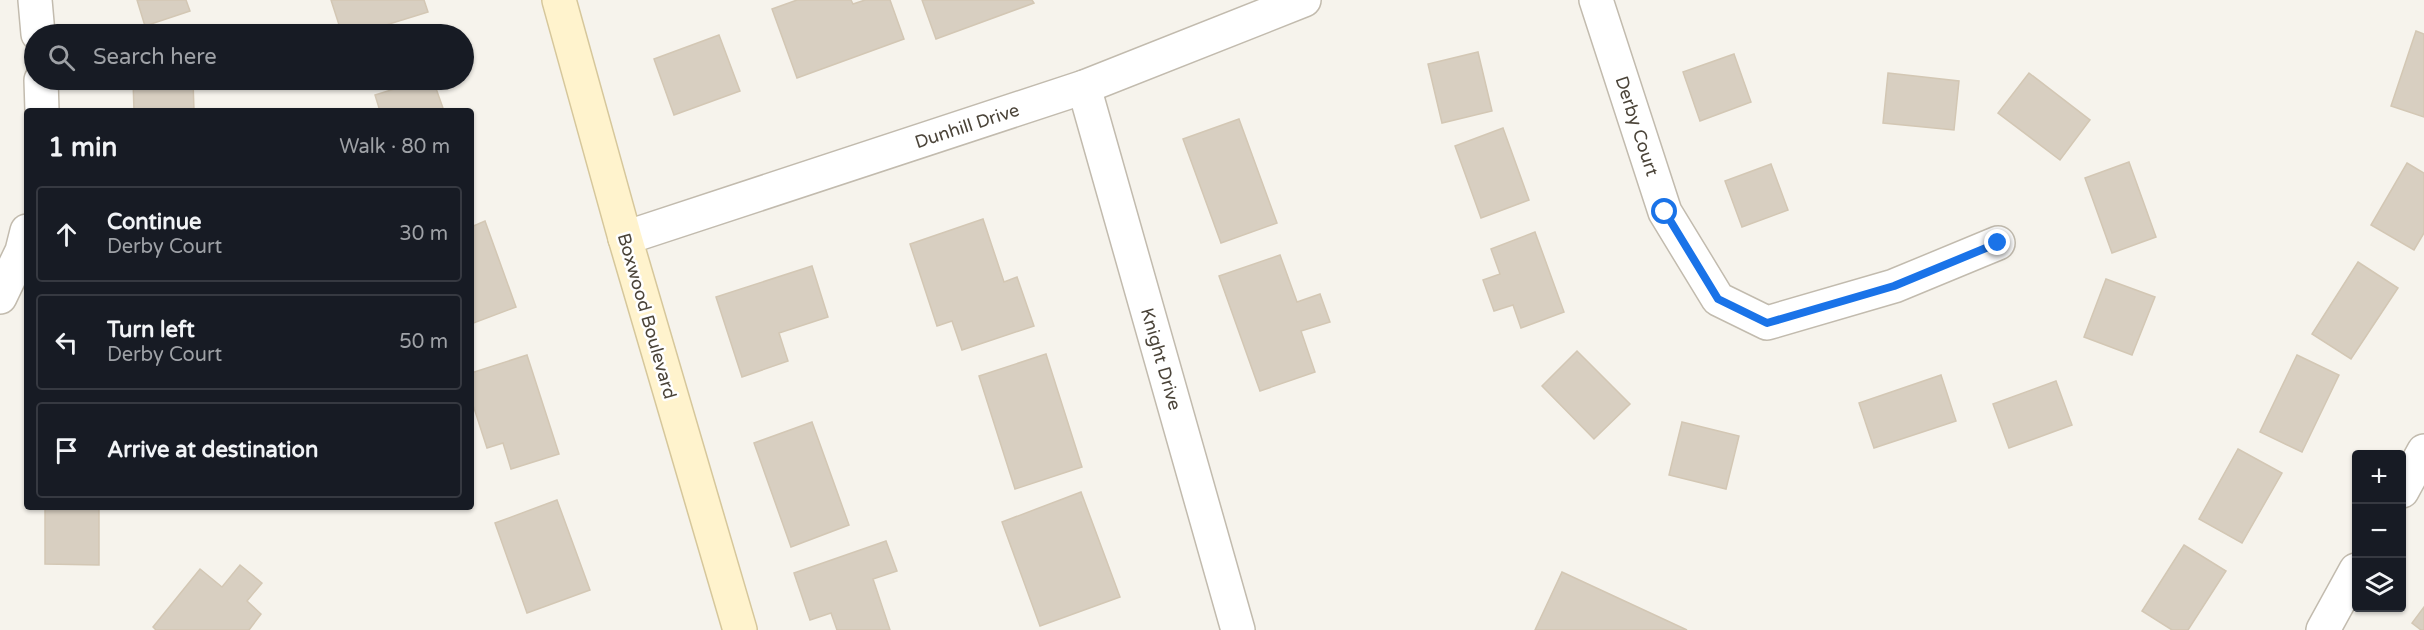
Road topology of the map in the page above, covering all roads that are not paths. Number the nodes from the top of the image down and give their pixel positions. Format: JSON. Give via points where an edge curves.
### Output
{"nodes":[{"id":1,"x":34,"y":0,"type":"edge"},
{"id":2,"x":559,"y":0,"type":"edge"},
{"id":3,"x":1304,"y":0,"type":"edge"},
{"id":4,"x":1596,"y":0,"type":"edge"},
{"id":5,"x":37,"y":24,"type":"edge"},
{"id":6,"x":1084,"y":87,"type":"junction"},
{"id":7,"x":41,"y":90,"type":"edge"},
{"id":8,"x":42,"y":108,"type":"edge"},
{"id":9,"x":624,"y":238,"type":"junction"},
{"id":10,"x":24,"y":243,"type":"edge"},
{"id":11,"x":1998,"y":243,"type":"dead end"},
{"id":12,"x":0,"y":297,"type":"edge"},
{"id":13,"x":2424,"y":451,"type":"edge"},
{"id":14,"x":2406,"y":484,"type":"edge"},
{"id":15,"x":2352,"y":577,"type":"edge"},
{"id":16,"x":740,"y":630,"type":"edge"},
{"id":17,"x":1238,"y":630,"type":"edge"},
{"id":18,"x":2323,"y":630,"type":"edge"}],
"edges":[{"from":1,"to":5,"type":"street"},
{"from":2,"to":9,"type":"street","name":"Boxwood Boulevard"},
{"from":3,"to":6,"type":"street","name":"Dunhill Drive"},
{"from":4,"to":11,"type":"street","name":"Derby Court","via":[[1665,212],[1718,299],[1767,323],[1894,286]]},
{"from":6,"to":9,"type":"street","name":"Dunhill Drive"},
{"from":6,"to":17,"type":"street","name":"Knight Drive"},
{"from":7,"to":8,"type":"street"},
{"from":9,"to":16,"type":"street","name":"Boxwood Boulevard"},
{"from":10,"to":12,"type":"street"},
{"from":13,"to":14,"type":"street"},
{"from":15,"to":18,"type":"street"}]}
